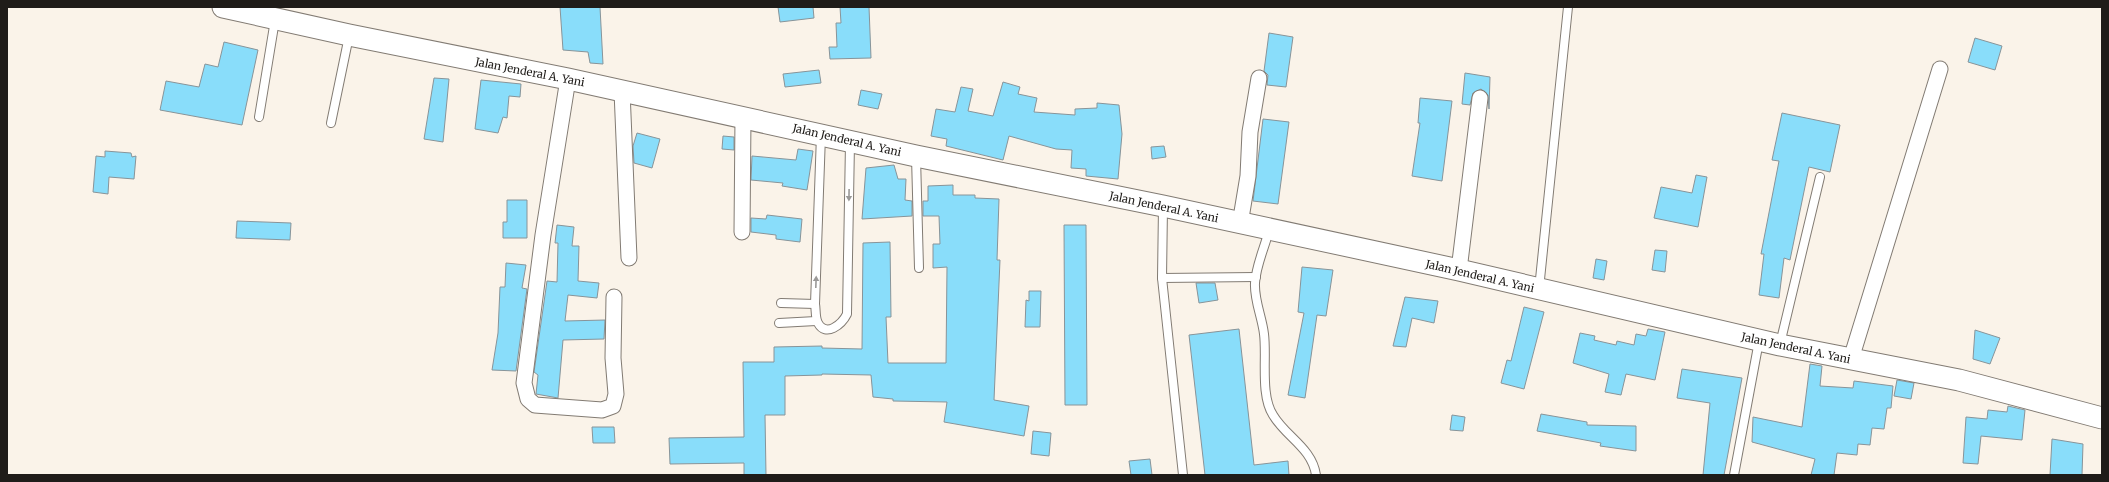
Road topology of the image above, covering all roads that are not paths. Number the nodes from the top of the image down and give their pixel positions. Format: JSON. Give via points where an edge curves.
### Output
{"nodes":[{"id":1,"x":223,"y":7,"type":"edge"},
{"id":2,"x":1568,"y":7,"type":"edge"},
{"id":3,"x":275,"y":19,"type":"junction"},
{"id":4,"x":349,"y":35,"type":"junction"},
{"id":5,"x":1940,"y":69,"type":"dead end"},
{"id":6,"x":1259,"y":78,"type":"dead end"},
{"id":7,"x":568,"y":79,"type":"junction"},
{"id":8,"x":622,"y":91,"type":"junction"},
{"id":9,"x":1480,"y":98,"type":"dead end"},
{"id":10,"x":258,"y":117,"type":"dead end"},
{"id":11,"x":742,"y":117,"type":"junction"},
{"id":12,"x":331,"y":123,"type":"dead end"},
{"id":13,"x":821,"y":134,"type":"junction"},
{"id":14,"x":850,"y":140,"type":"junction"},
{"id":15,"x":916,"y":156,"type":"junction"},
{"id":16,"x":1820,"y":178,"type":"dead end"},
{"id":17,"x":1163,"y":206,"type":"junction"},
{"id":18,"x":1240,"y":224,"type":"junction"},
{"id":19,"x":1269,"y":230,"type":"junction"},
{"id":20,"x":742,"y":232,"type":"dead end"},
{"id":21,"x":629,"y":258,"type":"dead end"},
{"id":22,"x":919,"y":268,"type":"dead end"},
{"id":23,"x":1459,"y":270,"type":"junction"},
{"id":24,"x":1256,"y":277,"type":"junction"},
{"id":25,"x":1162,"y":278,"type":"junction"},
{"id":26,"x":1538,"y":290,"type":"junction"},
{"id":27,"x":614,"y":297,"type":"dead end"},
{"id":28,"x":781,"y":303,"type":"dead end"},
{"id":29,"x":816,"y":304,"type":"junction"},
{"id":30,"x":816,"y":321,"type":"junction"},
{"id":31,"x":779,"y":323,"type":"dead end"},
{"id":32,"x":1759,"y":340,"type":"junction"},
{"id":33,"x":1780,"y":345,"type":"junction"},
{"id":34,"x":1851,"y":359,"type":"junction"},
{"id":35,"x":2102,"y":418,"type":"edge"},
{"id":36,"x":1183,"y":475,"type":"edge"},
{"id":37,"x":1316,"y":475,"type":"edge"},
{"id":38,"x":1734,"y":475,"type":"edge"}],
"edges":[{"from":1,"to":3,"type":"main road","name":"Jalan Jenderal A. Yani"},
{"from":2,"to":26,"type":"lane"},
{"from":3,"to":4,"type":"main road","name":"Jalan Jenderal A. Yani"},
{"from":3,"to":10,"type":"lane"},
{"from":4,"to":7,"type":"main road","name":"Jalan Jenderal A. Yani"},
{"from":4,"to":12,"type":"lane"},
{"from":5,"to":34,"type":"street"},
{"from":6,"to":18,"type":"street"},
{"from":7,"to":8,"type":"main road","name":"Jalan Jenderal A. Yani"},
{"from":7,"to":27,"type":"street","via":[[543,235],[524,383],[528,399],[535,405],[602,410],[613,406],[616,394],[613,358]]},
{"from":8,"to":11,"type":"main road","name":"Jalan Jenderal A. Yani"},
{"from":8,"to":21,"type":"street"},
{"from":9,"to":23,"type":"street"},
{"from":11,"to":13,"type":"main road","name":"Jalan Jenderal A. Yani"},
{"from":11,"to":20,"type":"street"},
{"from":13,"to":14,"type":"main road","name":"Jalan Jenderal A. Yani"},
{"from":29,"to":13,"type":"lane","one_way":true},
{"from":14,"to":15,"type":"main road","name":"Jalan Jenderal A. Yani"},
{"from":14,"to":30,"type":"lane","one_way":true,"via":[[847,314],[839,326],[830,330],[822,328]]},
{"from":15,"to":17,"type":"main road","name":"Jalan Jenderal A. Yani"},
{"from":15,"to":22,"type":"lane"},
{"from":16,"to":33,"type":"lane"},
{"from":17,"to":18,"type":"main road","name":"Jalan Jenderal A. Yani"},
{"from":17,"to":25,"type":"lane"},
{"from":18,"to":19,"type":"main road","name":"Jalan Jenderal A. Yani"},
{"from":19,"to":23,"type":"main road","name":"Jalan Jenderal A. Yani"},
{"from":19,"to":24,"type":"lane"},
{"from":23,"to":26,"type":"main road","name":"Jalan Jenderal A. Yani"},
{"from":24,"to":25,"type":"lane"},
{"from":24,"to":37,"type":"lane","via":[[1255,288],[1264,333],[1266,387],[1272,413],[1309,454]]},
{"from":25,"to":36,"type":"lane"},
{"from":26,"to":32,"type":"main road","name":"Jalan Jenderal A. Yani"},
{"from":28,"to":29,"type":"lane"},
{"from":29,"to":30,"type":"lane"},
{"from":30,"to":31,"type":"lane"},
{"from":32,"to":33,"type":"main road","name":"Jalan Jenderal A. Yani"},
{"from":32,"to":38,"type":"lane"},
{"from":33,"to":34,"type":"main road","name":"Jalan Jenderal A. Yani"},
{"from":34,"to":35,"type":"main road","name":"Jalan Jenderal A. Yani","via":[[1959,380]]}]}
